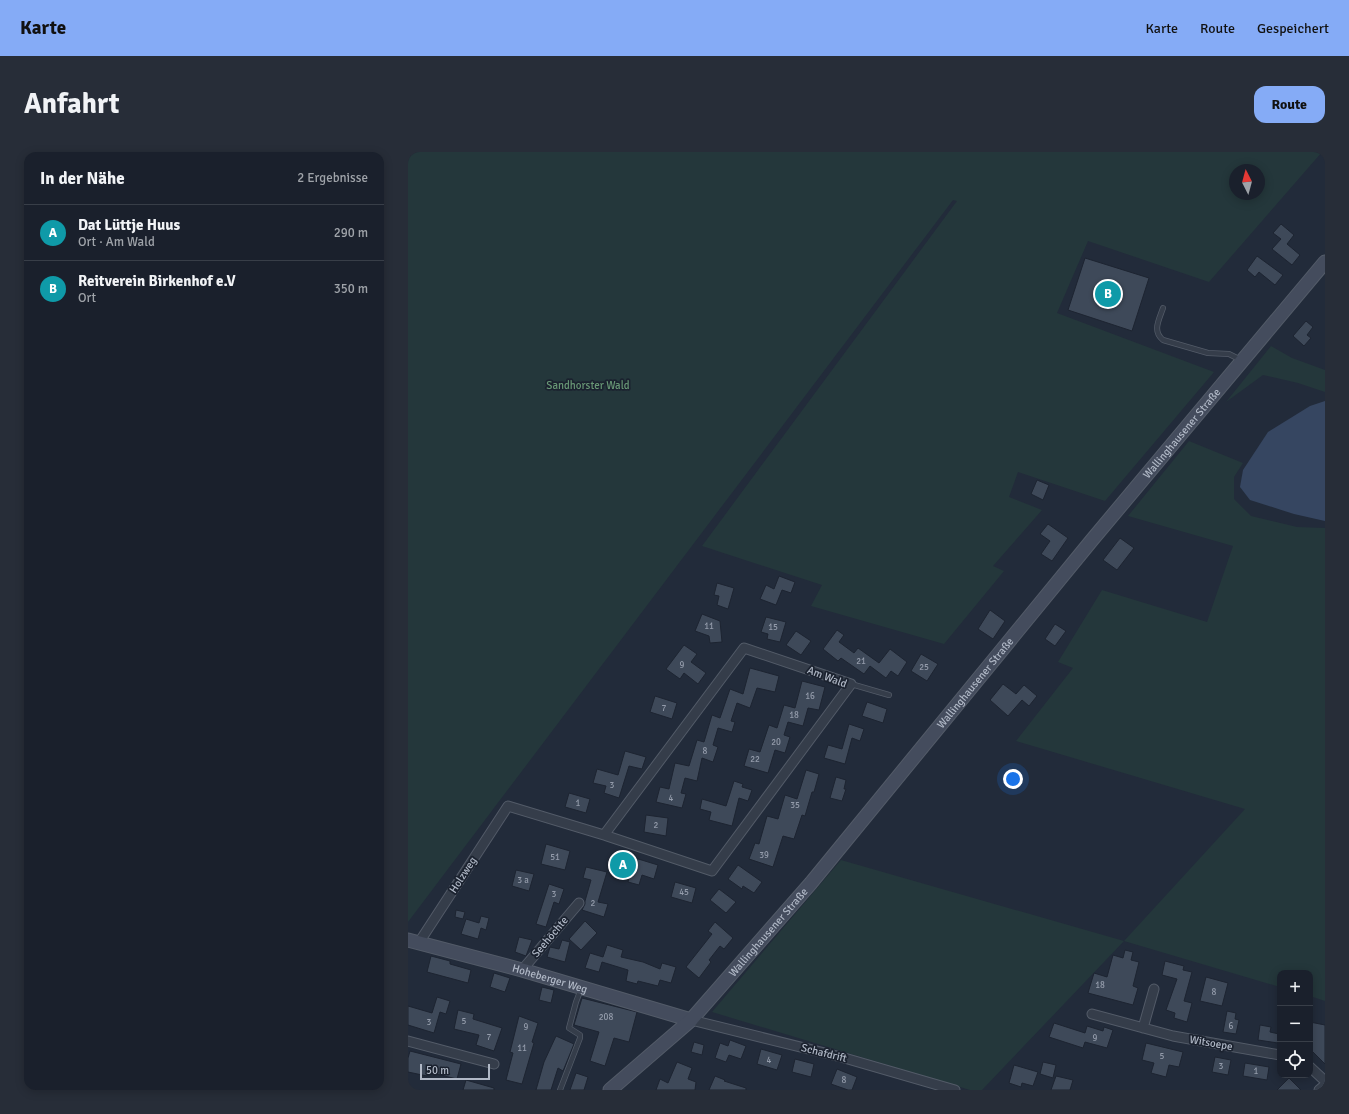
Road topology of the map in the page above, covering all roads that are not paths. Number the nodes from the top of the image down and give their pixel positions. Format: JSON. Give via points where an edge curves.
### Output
{"nodes":[{"id":1,"x":1325,"y":262,"type":"edge"},
{"id":2,"x":1163,"y":308,"type":"dead end"},
{"id":3,"x":1242,"y":361,"type":"junction"},
{"id":4,"x":851,"y":684,"type":"junction"},
{"id":5,"x":889,"y":695,"type":"dead end"},
{"id":6,"x":508,"y":806,"type":"joint"},
{"id":7,"x":604,"y":836,"type":"junction"},
{"id":8,"x":579,"y":903,"type":"dead end"},
{"id":9,"x":413,"y":942,"type":"edge"},
{"id":10,"x":522,"y":970,"type":"junction"},
{"id":11,"x":582,"y":988,"type":"junction"},
{"id":12,"x":1154,"y":989,"type":"dead end"},
{"id":13,"x":1092,"y":1014,"type":"dead end"},
{"id":14,"x":691,"y":1020,"type":"junction"},
{"id":15,"x":1143,"y":1028,"type":"junction"},
{"id":16,"x":408,"y":1041,"type":"edge"},
{"id":17,"x":1277,"y":1054,"type":"edge"},
{"id":18,"x":494,"y":1064,"type":"dead end"},
{"id":19,"x":1313,"y":1070,"type":"edge"},
{"id":20,"x":1325,"y":1080,"type":"edge"},
{"id":21,"x":1325,"y":1085,"type":"edge"},
{"id":22,"x":560,"y":1090,"type":"edge"},
{"id":23,"x":610,"y":1090,"type":"edge"},
{"id":24,"x":955,"y":1090,"type":"edge"},
{"id":25,"x":1319,"y":1090,"type":"edge"}],
"edges":[{"from":1,"to":3,"type":"street","name":"Wallinghausener Straße"},
{"from":2,"to":3,"type":"lane","via":[[1156,328],[1158,337],[1208,354],[1229,354]]},
{"from":3,"to":14,"type":"street","name":"Wallinghausener Straße","via":[[811,884]]},
{"from":4,"to":5,"type":"lane"},
{"from":4,"to":7,"type":"street","name":"Am Wald","via":[[712,871]]},
{"from":4,"to":7,"type":"street","name":"Am Wald","via":[[744,648]]},
{"from":6,"to":7,"type":"street","name":"Am Wald"},
{"from":6,"to":9,"type":"street","name":"Holzweg"},
{"from":8,"to":10,"type":"street","name":"Seehöchte"},
{"from":9,"to":10,"type":"street","name":"Hoheberger Weg"},
{"from":10,"to":11,"type":"street","name":"Hoheberger Weg"},
{"from":11,"to":14,"type":"street","name":"Hoheberger Weg"},
{"from":11,"to":22,"type":"lane","via":[[569,1028],[580,1035],[580,1038]]},
{"from":12,"to":15,"type":"street"},
{"from":13,"to":15,"type":"street","name":"Witsoepe"},
{"from":14,"to":23,"type":"street","name":"Wallinghausener Straße"},
{"from":14,"to":24,"type":"street","name":"Schafdrift"},
{"from":15,"to":17,"type":"street","name":"Witsoepe","via":[[1173,1036]]},
{"from":16,"to":18,"type":"street"},
{"from":19,"to":20,"type":"street"},
{"from":21,"to":25,"type":"street"}]}
